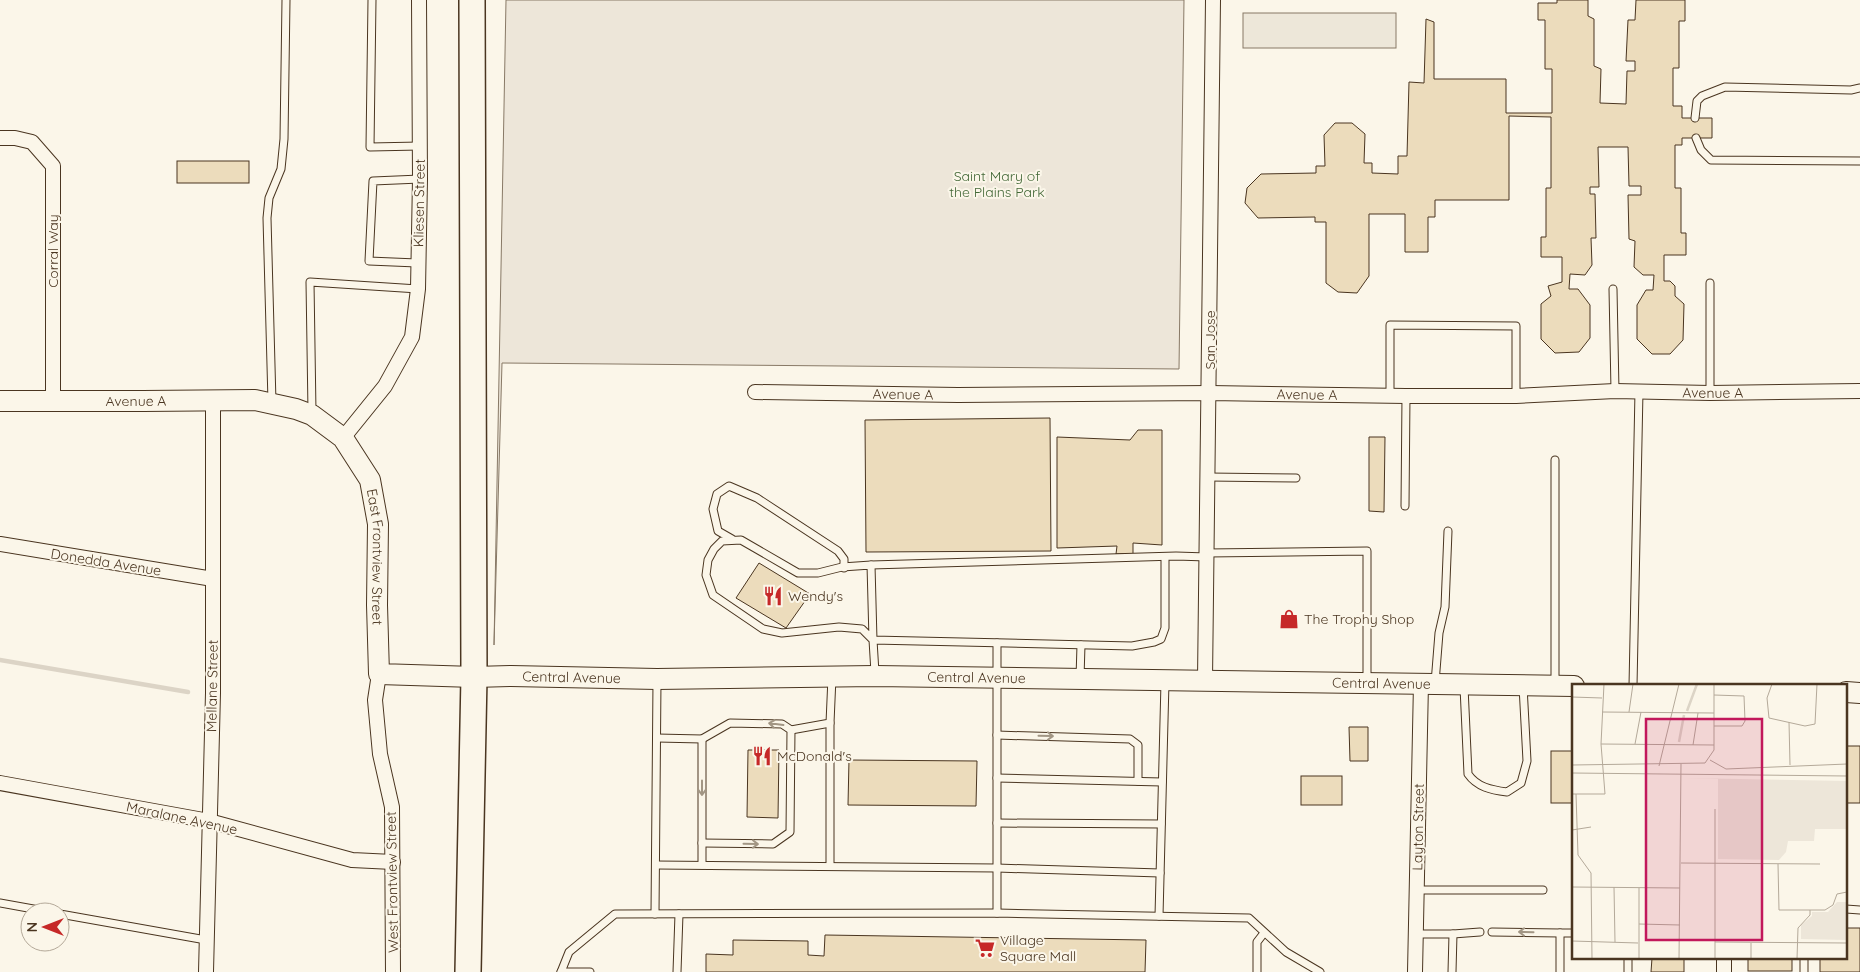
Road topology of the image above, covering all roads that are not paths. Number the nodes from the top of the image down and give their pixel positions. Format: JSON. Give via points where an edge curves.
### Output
{"nodes":[{"id":1,"x":286,"y":0,"type":"edge"},
{"id":2,"x":372,"y":0,"type":"edge"},
{"id":3,"x":420,"y":0,"type":"edge"},
{"id":4,"x":472,"y":0,"type":"edge"},
{"id":5,"x":1213,"y":0,"type":"edge"},
{"id":6,"x":1860,"y":88,"type":"edge"},
{"id":7,"x":1695,"y":118,"type":"dead end"},
{"id":8,"x":0,"y":138,"type":"edge"},
{"id":9,"x":1696,"y":138,"type":"dead end"},
{"id":10,"x":420,"y":146,"type":"junction"},
{"id":11,"x":1860,"y":161,"type":"edge"},
{"id":12,"x":420,"y":179,"type":"junction"},
{"id":13,"x":417,"y":263,"type":"junction"},
{"id":14,"x":1710,"y":283,"type":"dead end"},
{"id":15,"x":1613,"y":289,"type":"dead end"},
{"id":16,"x":418,"y":290,"type":"junction"},
{"id":17,"x":1860,"y":391,"type":"edge"},
{"id":18,"x":755,"y":392,"type":"dead end"},
{"id":19,"x":1615,"y":392,"type":"junction"},
{"id":20,"x":1639,"y":392,"type":"junction"},
{"id":21,"x":1210,"y":393,"type":"junction"},
{"id":22,"x":1710,"y":393,"type":"junction"},
{"id":23,"x":1390,"y":396,"type":"junction"},
{"id":24,"x":1406,"y":396,"type":"junction"},
{"id":25,"x":1516,"y":396,"type":"junction"},
{"id":26,"x":213,"y":400,"type":"junction"},
{"id":27,"x":0,"y":401,"type":"edge"},
{"id":28,"x":53,"y":401,"type":"junction"},
{"id":29,"x":272,"y":402,"type":"junction"},
{"id":30,"x":312,"y":415,"type":"junction"},
{"id":31,"x":343,"y":438,"type":"junction"},
{"id":32,"x":1555,"y":460,"type":"dead end"},
{"id":33,"x":1208,"y":477,"type":"junction"},
{"id":34,"x":1296,"y":478,"type":"dead end"},
{"id":35,"x":1405,"y":506,"type":"dead end"},
{"id":36,"x":1448,"y":531,"type":"dead end"},
{"id":37,"x":733,"y":540,"type":"junction"},
{"id":38,"x":0,"y":544,"type":"edge"},
{"id":39,"x":1207,"y":555,"type":"junction"},
{"id":40,"x":1165,"y":557,"type":"junction"},
{"id":41,"x":871,"y":565,"type":"junction"},
{"id":42,"x":844,"y":568,"type":"junction"},
{"id":43,"x":213,"y":579,"type":"junction"},
{"id":44,"x":873,"y":640,"type":"junction"},
{"id":45,"x":997,"y":643,"type":"junction"},
{"id":46,"x":1080,"y":645,"type":"junction"},
{"id":47,"x":379,"y":674,"type":"junction"},
{"id":48,"x":875,"y":676,"type":"junction"},
{"id":49,"x":474,"y":677,"type":"junction"},
{"id":50,"x":832,"y":677,"type":"junction"},
{"id":51,"x":998,"y":677,"type":"junction"},
{"id":52,"x":1080,"y":678,"type":"junction"},
{"id":53,"x":657,"y":679,"type":"junction"},
{"id":54,"x":1165,"y":679,"type":"junction"},
{"id":55,"x":1205,"y":680,"type":"junction"},
{"id":56,"x":1367,"y":682,"type":"junction"},
{"id":57,"x":1428,"y":683,"type":"junction"},
{"id":58,"x":1464,"y":684,"type":"junction"},
{"id":59,"x":1633,"y":684,"type":"edge"},
{"id":60,"x":1523,"y":685,"type":"junction"},
{"id":61,"x":1564,"y":686,"type":"edge"},
{"id":62,"x":830,"y":723,"type":"junction"},
{"id":63,"x":792,"y":730,"type":"junction"},
{"id":64,"x":997,"y":735,"type":"junction"},
{"id":65,"x":657,"y":738,"type":"junction"},
{"id":66,"x":702,"y":739,"type":"junction"},
{"id":67,"x":997,"y":778,"type":"junction"},
{"id":68,"x":1138,"y":781,"type":"junction"},
{"id":69,"x":1162,"y":782,"type":"junction"},
{"id":70,"x":0,"y":783,"type":"edge"},
{"id":71,"x":209,"y":820,"type":"junction"},
{"id":72,"x":997,"y":823,"type":"junction"},
{"id":73,"x":1162,"y":824,"type":"junction"},
{"id":74,"x":702,"y":843,"type":"junction"},
{"id":75,"x":393,"y":862,"type":"junction"},
{"id":76,"x":656,"y":865,"type":"junction"},
{"id":77,"x":702,"y":865,"type":"junction"},
{"id":78,"x":830,"y":866,"type":"junction"},
{"id":79,"x":997,"y":868,"type":"junction"},
{"id":80,"x":1160,"y":873,"type":"junction"},
{"id":81,"x":1417,"y":890,"type":"junction"},
{"id":82,"x":1543,"y":890,"type":"dead end"},
{"id":83,"x":0,"y":903,"type":"edge"},
{"id":84,"x":20,"y":907,"type":"edge"},
{"id":85,"x":997,"y":912,"type":"junction"},
{"id":86,"x":654,"y":914,"type":"junction"},
{"id":87,"x":679,"y":914,"type":"junction"},
{"id":88,"x":70,"y":916,"type":"edge"},
{"id":89,"x":1159,"y":916,"type":"junction"},
{"id":90,"x":1480,"y":932,"type":"dead end"},
{"id":91,"x":1492,"y":932,"type":"dead end"},
{"id":92,"x":1264,"y":933,"type":"junction"},
{"id":93,"x":1560,"y":933,"type":"junction"},
{"id":94,"x":1572,"y":933,"type":"edge"},
{"id":95,"x":1416,"y":934,"type":"junction"},
{"id":96,"x":1452,"y":934,"type":"junction"},
{"id":97,"x":206,"y":940,"type":"junction"},
{"id":98,"x":206,"y":972,"type":"edge"},
{"id":99,"x":393,"y":972,"type":"edge"},
{"id":100,"x":468,"y":972,"type":"edge"},
{"id":101,"x":561,"y":972,"type":"edge"},
{"id":102,"x":590,"y":972,"type":"edge"},
{"id":103,"x":677,"y":972,"type":"edge"},
{"id":104,"x":1257,"y":972,"type":"edge"},
{"id":105,"x":1320,"y":972,"type":"edge"},
{"id":106,"x":1415,"y":972,"type":"edge"},
{"id":107,"x":1452,"y":972,"type":"edge"},
{"id":108,"x":1560,"y":972,"type":"edge"}],
"edges":[{"from":1,"to":29,"type":"lane","via":[[284,139],[281,169],[269,198],[267,218]]},
{"from":2,"to":10,"type":"lane","via":[[370,147]]},
{"from":3,"to":10,"type":"street","name":"Kliesen Street"},
{"from":4,"to":49,"type":"highway"},
{"from":5,"to":21,"type":"street","name":"San Jose"},
{"from":6,"to":7,"type":"lane","via":[[1725,87],[1697,101]]},
{"from":8,"to":28,"type":"street","name":"Corral Way","via":[[32,142],[53,166]]},
{"from":9,"to":11,"type":"lane","via":[[1701,150],[1711,160]]},
{"from":10,"to":12,"type":"street","name":"Kliesen Street"},
{"from":12,"to":13,"type":"street","name":"Kliesen Street"},
{"from":12,"to":13,"type":"lane","via":[[373,181],[369,260]]},
{"from":13,"to":16,"type":"street","name":"Kliesen Street"},
{"from":14,"to":22,"type":"lane"},
{"from":15,"to":19,"type":"lane"},
{"from":16,"to":30,"type":"lane","via":[[310,282]]},
{"from":16,"to":31,"type":"street","name":"Kliesen Street","via":[[412,337],[401,360],[385,386]]},
{"from":17,"to":22,"type":"street","name":"Avenue A"},
{"from":18,"to":21,"type":"street","name":"Avenue A","via":[[958,395]]},
{"from":19,"to":20,"type":"street","name":"Avenue A"},
{"from":19,"to":25,"type":"street","name":"Avenue A"},
{"from":20,"to":22,"type":"street","name":"Avenue A"},
{"from":20,"to":59,"type":"lane"},
{"from":21,"to":23,"type":"street","name":"Avenue A"},
{"from":21,"to":33,"type":"street","name":"San Jose"},
{"from":23,"to":24,"type":"street","name":"Avenue A"},
{"from":23,"to":25,"type":"lane","via":[[1390,325],[1516,326]]},
{"from":24,"to":25,"type":"street","name":"Avenue A"},
{"from":24,"to":35,"type":"lane"},
{"from":26,"to":28,"type":"street","name":"Avenue A"},
{"from":26,"to":29,"type":"street","name":"Avenue A"},
{"from":26,"to":43,"type":"street","name":"Mellane Street"},
{"from":27,"to":28,"type":"street","name":"Avenue A"},
{"from":29,"to":30,"type":"street","name":"East Frontview Street"},
{"from":30,"to":31,"type":"street","name":"East Frontview Street"},
{"from":31,"to":47,"type":"street","name":"East Frontview Street","via":[[370,480],[378,524]]},
{"from":32,"to":61,"type":"lane"},
{"from":33,"to":34,"type":"lane"},
{"from":33,"to":39,"type":"street","name":"San Jose"},
{"from":36,"to":57,"type":"lane","via":[[1445,607]]},
{"from":37,"to":42,"type":"lane","via":[[741,540],[798,573]]},
{"from":37,"to":42,"type":"lane","via":[[718,531],[713,508],[717,494],[729,486],[757,498],[838,550],[844,559]]},
{"from":37,"to":44,"type":"lane","via":[[722,540],[708,560],[706,575],[713,595],[763,630],[792,632],[839,627],[862,630]]},
{"from":38,"to":43,"type":"street","name":"Donedda Avenue"},
{"from":39,"to":40,"type":"lane"},
{"from":39,"to":55,"type":"street","name":"San Jose"},
{"from":39,"to":56,"type":"lane","via":[[1367,551]]},
{"from":40,"to":41,"type":"lane"},
{"from":40,"to":46,"type":"lane","via":[[1161,639],[1132,646]]},
{"from":41,"to":42,"type":"lane"},
{"from":41,"to":44,"type":"lane"},
{"from":43,"to":71,"type":"street","name":"Mellane Street"},
{"from":44,"to":45,"type":"lane"},
{"from":44,"to":48,"type":"lane"},
{"from":45,"to":46,"type":"lane"},
{"from":45,"to":51,"type":"lane"},
{"from":46,"to":52,"type":"lane"},
{"from":47,"to":49,"type":"street","name":"Central Avenue"},
{"from":47,"to":75,"type":"street","name":"West Frontview Street","via":[[375,700],[380,754],[392,807]]},
{"from":48,"to":50,"type":"street","name":"Central Avenue"},
{"from":48,"to":51,"type":"street","name":"Central Avenue"},
{"from":49,"to":53,"type":"street","name":"Central Avenue"},
{"from":49,"to":100,"type":"highway"},
{"from":50,"to":53,"type":"street","name":"Central Avenue"},
{"from":50,"to":62,"type":"lane"},
{"from":51,"to":52,"type":"street","name":"Central Avenue"},
{"from":51,"to":64,"type":"lane"},
{"from":52,"to":54,"type":"street","name":"Central Avenue"},
{"from":53,"to":65,"type":"lane"},
{"from":54,"to":55,"type":"street","name":"Central Avenue"},
{"from":54,"to":69,"type":"lane"},
{"from":55,"to":56,"type":"street","name":"Central Avenue"},
{"from":56,"to":57,"type":"street","name":"Central Avenue"},
{"from":57,"to":58,"type":"street","name":"Central Avenue"},
{"from":57,"to":81,"type":"street","name":"Layton Street"},
{"from":58,"to":60,"type":"street","name":"Central Avenue"},
{"from":58,"to":60,"type":"lane","via":[[1468,774],[1475,783],[1507,792],[1521,783],[1526,761]]},
{"from":60,"to":61,"type":"street","name":"Central Avenue"},
{"from":62,"to":63,"type":"lane"},
{"from":62,"to":78,"type":"lane"},
{"from":63,"to":66,"type":"lane","one_way":true,"via":[[782,724],[730,723]]},
{"from":74,"to":63,"type":"lane","one_way":true,"via":[[774,844],[790,832]]},
{"from":64,"to":67,"type":"lane"},
{"from":64,"to":68,"type":"lane","one_way":true,"via":[[1130,738],[1138,746]]},
{"from":65,"to":66,"type":"lane"},
{"from":65,"to":76,"type":"lane"},
{"from":66,"to":74,"type":"lane","one_way":true},
{"from":67,"to":68,"type":"lane"},
{"from":67,"to":72,"type":"lane"},
{"from":68,"to":69,"type":"lane"},
{"from":69,"to":73,"type":"lane"},
{"from":70,"to":71,"type":"street","name":"Maralane Avenue"},
{"from":71,"to":75,"type":"street","name":"Maralane Avenue","via":[[352,860]]},
{"from":71,"to":97,"type":"street","name":"Mellane Street"},
{"from":72,"to":73,"type":"lane"},
{"from":72,"to":79,"type":"lane"},
{"from":73,"to":80,"type":"lane"},
{"from":74,"to":77,"type":"lane"},
{"from":75,"to":99,"type":"street","name":"West Frontview Street"},
{"from":76,"to":77,"type":"lane"},
{"from":76,"to":86,"type":"lane"},
{"from":77,"to":78,"type":"lane"},
{"from":78,"to":79,"type":"lane"},
{"from":79,"to":80,"type":"lane"},
{"from":79,"to":85,"type":"lane"},
{"from":80,"to":89,"type":"lane"},
{"from":81,"to":82,"type":"lane"},
{"from":81,"to":95,"type":"street","name":"Layton Street"},
{"from":83,"to":84,"type":"lane"},
{"from":85,"to":87,"type":"lane"},
{"from":85,"to":89,"type":"lane"},
{"from":86,"to":87,"type":"lane"},
{"from":86,"to":101,"type":"lane","via":[[615,914],[569,952]]},
{"from":87,"to":103,"type":"lane"},
{"from":88,"to":97,"type":"lane"},
{"from":89,"to":92,"type":"lane","via":[[1248,918]]},
{"from":90,"to":96,"type":"lane"},
{"from":93,"to":91,"type":"lane","one_way":true},
{"from":92,"to":104,"type":"lane","via":[[1257,942]]},
{"from":92,"to":105,"type":"lane","via":[[1286,952]]},
{"from":93,"to":94,"type":"lane"},
{"from":93,"to":108,"type":"lane"},
{"from":95,"to":96,"type":"lane"},
{"from":95,"to":106,"type":"street","name":"Layton Street"},
{"from":96,"to":107,"type":"lane"},
{"from":97,"to":98,"type":"street","name":"Mellane Street"},
{"from":101,"to":102,"type":"lane"}]}
